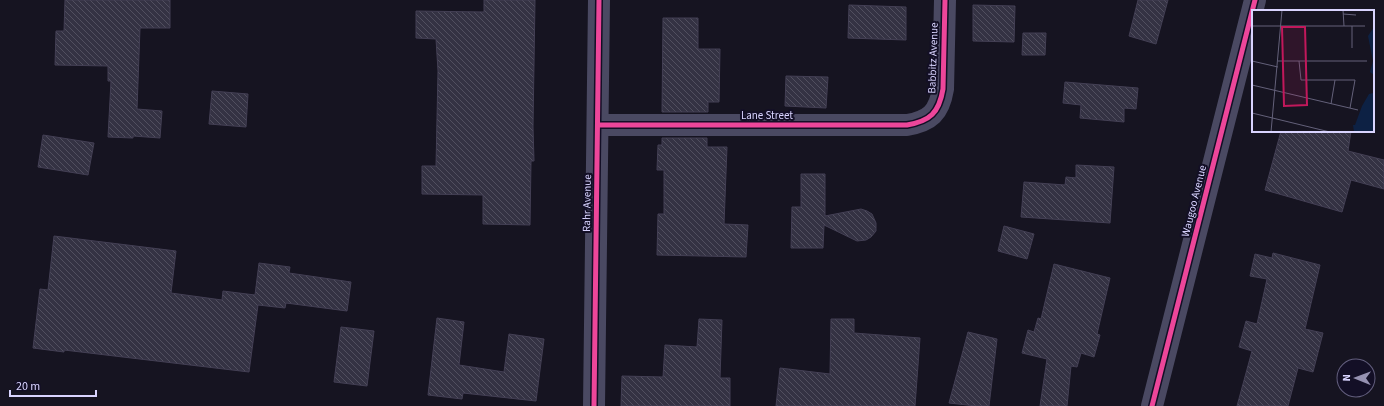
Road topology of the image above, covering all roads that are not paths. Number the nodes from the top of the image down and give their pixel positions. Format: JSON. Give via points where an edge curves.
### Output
{"nodes":[{"id":1,"x":599,"y":0,"type":"edge"},
{"id":2,"x":944,"y":0,"type":"edge"},
{"id":3,"x":1255,"y":0,"type":"edge"},
{"id":4,"x":1252,"y":10,"type":"edge"},
{"id":5,"x":1252,"y":12,"type":"edge"},
{"id":6,"x":933,"y":114,"type":"joint"},
{"id":7,"x":598,"y":125,"type":"junction"},
{"id":8,"x":594,"y":406,"type":"edge"},
{"id":9,"x":1152,"y":406,"type":"edge"}],
"edges":[{"from":1,"to":7,"type":"street","name":"Rahr Avenue"},
{"from":2,"to":6,"type":"street","name":"Babbitz Avenue","via":[[944,89],[941,102]]},
{"from":3,"to":4,"type":"street","name":"Waugoo Avenue"},
{"from":5,"to":9,"type":"street","name":"Waugoo Avenue"},
{"from":6,"to":7,"type":"street","name":"Lane Street","via":[[922,122],[907,125]]},
{"from":7,"to":8,"type":"street","name":"Rahr Avenue"}]}
